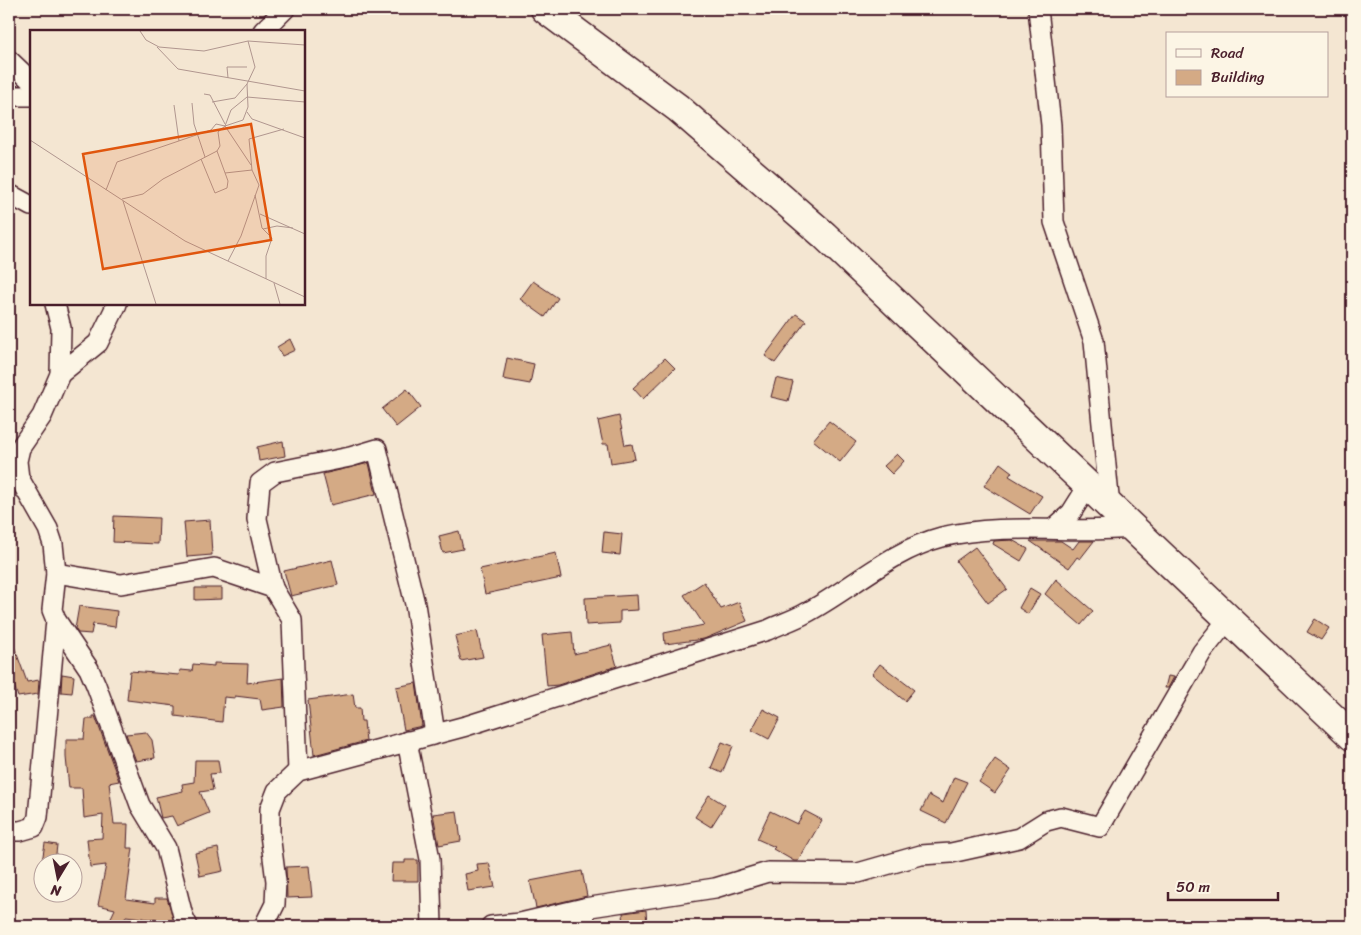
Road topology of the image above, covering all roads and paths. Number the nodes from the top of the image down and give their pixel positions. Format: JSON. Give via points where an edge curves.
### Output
{"nodes":[{"id":1,"x":284,"y":9,"type":"edge"},
{"id":2,"x":544,"y":9,"type":"edge"},
{"id":3,"x":1038,"y":9,"type":"edge"},
{"id":4,"x":264,"y":30,"type":"edge"},
{"id":5,"x":9,"y":60,"type":"edge"},
{"id":6,"x":30,"y":80,"type":"edge"},
{"id":7,"x":9,"y":96,"type":"edge"},
{"id":8,"x":30,"y":96,"type":"edge"},
{"id":9,"x":9,"y":194,"type":"edge"},
{"id":10,"x":30,"y":205,"type":"edge"},
{"id":11,"x":55,"y":305,"type":"edge"},
{"id":12,"x":117,"y":305,"type":"edge"},
{"id":13,"x":60,"y":374,"type":"junction"},
{"id":14,"x":1088,"y":486,"type":"junction"},
{"id":15,"x":1110,"y":507,"type":"junction"},
{"id":16,"x":1054,"y":528,"type":"junction"},
{"id":17,"x":1132,"y":528,"type":"junction"},
{"id":18,"x":56,"y":574,"type":"junction"},
{"id":19,"x":272,"y":588,"type":"junction"},
{"id":20,"x":1228,"y":618,"type":"junction"},
{"id":21,"x":56,"y":620,"type":"junction"},
{"id":22,"x":435,"y":734,"type":"junction"},
{"id":23,"x":1352,"y":736,"type":"edge"},
{"id":24,"x":407,"y":741,"type":"junction"},
{"id":25,"x":298,"y":771,"type":"junction"},
{"id":26,"x":9,"y":831,"type":"edge"},
{"id":27,"x":584,"y":917,"type":"edge"},
{"id":28,"x":188,"y":926,"type":"edge"},
{"id":29,"x":264,"y":926,"type":"edge"},
{"id":30,"x":432,"y":926,"type":"edge"},
{"id":31,"x":491,"y":926,"type":"edge"}],
"edges":[{"from":1,"to":4,"type":"street"},
{"from":2,"to":14,"type":"highway","via":[[678,108],[824,235]]},
{"from":3,"to":15,"type":"street","via":[[1051,125],[1054,222],[1094,341]]},
{"from":5,"to":6,"type":"street"},
{"from":7,"to":8,"type":"street"},
{"from":9,"to":10,"type":"street"},
{"from":11,"to":13,"type":"street","via":[[61,328]]},
{"from":12,"to":13,"type":"street","via":[[98,344]]},
{"from":13,"to":18,"type":"street","via":[[42,416],[20,448],[17,461],[23,486],[48,529]]},
{"from":14,"to":15,"type":"highway"},
{"from":14,"to":16,"type":"street","via":[[1071,513]]},
{"from":15,"to":17,"type":"highway"},
{"from":16,"to":17,"type":"street","via":[[1097,531]]},
{"from":16,"to":22,"type":"street","via":[[988,530],[942,537],[907,550],[805,614],[768,630]]},
{"from":17,"to":20,"type":"highway"},
{"from":18,"to":19,"type":"street","via":[[121,584],[214,568]]},
{"from":18,"to":21,"type":"street","via":[[52,610]]},
{"from":19,"to":22,"type":"street","via":[[257,519],[260,483],[275,472],[377,449],[415,604]]},
{"from":19,"to":25,"type":"street","via":[[292,620]]},
{"from":20,"to":23,"type":"highway"},
{"from":20,"to":27,"type":"street","via":[[1202,652],[1100,827],[1061,816],[1046,821],[1019,838],[951,853],[921,855],[858,873],[768,872],[715,888]]},
{"from":21,"to":26,"type":"street","via":[[38,816],[34,827]]},
{"from":21,"to":28,"type":"street","via":[[89,668],[96,684],[140,805],[166,848]]},
{"from":22,"to":24,"type":"street"},
{"from":24,"to":25,"type":"street"},
{"from":24,"to":30,"type":"street","via":[[430,859]]},
{"from":25,"to":29,"type":"street","via":[[277,791],[270,809],[275,904]]},
{"from":27,"to":31,"type":"street"}]}
